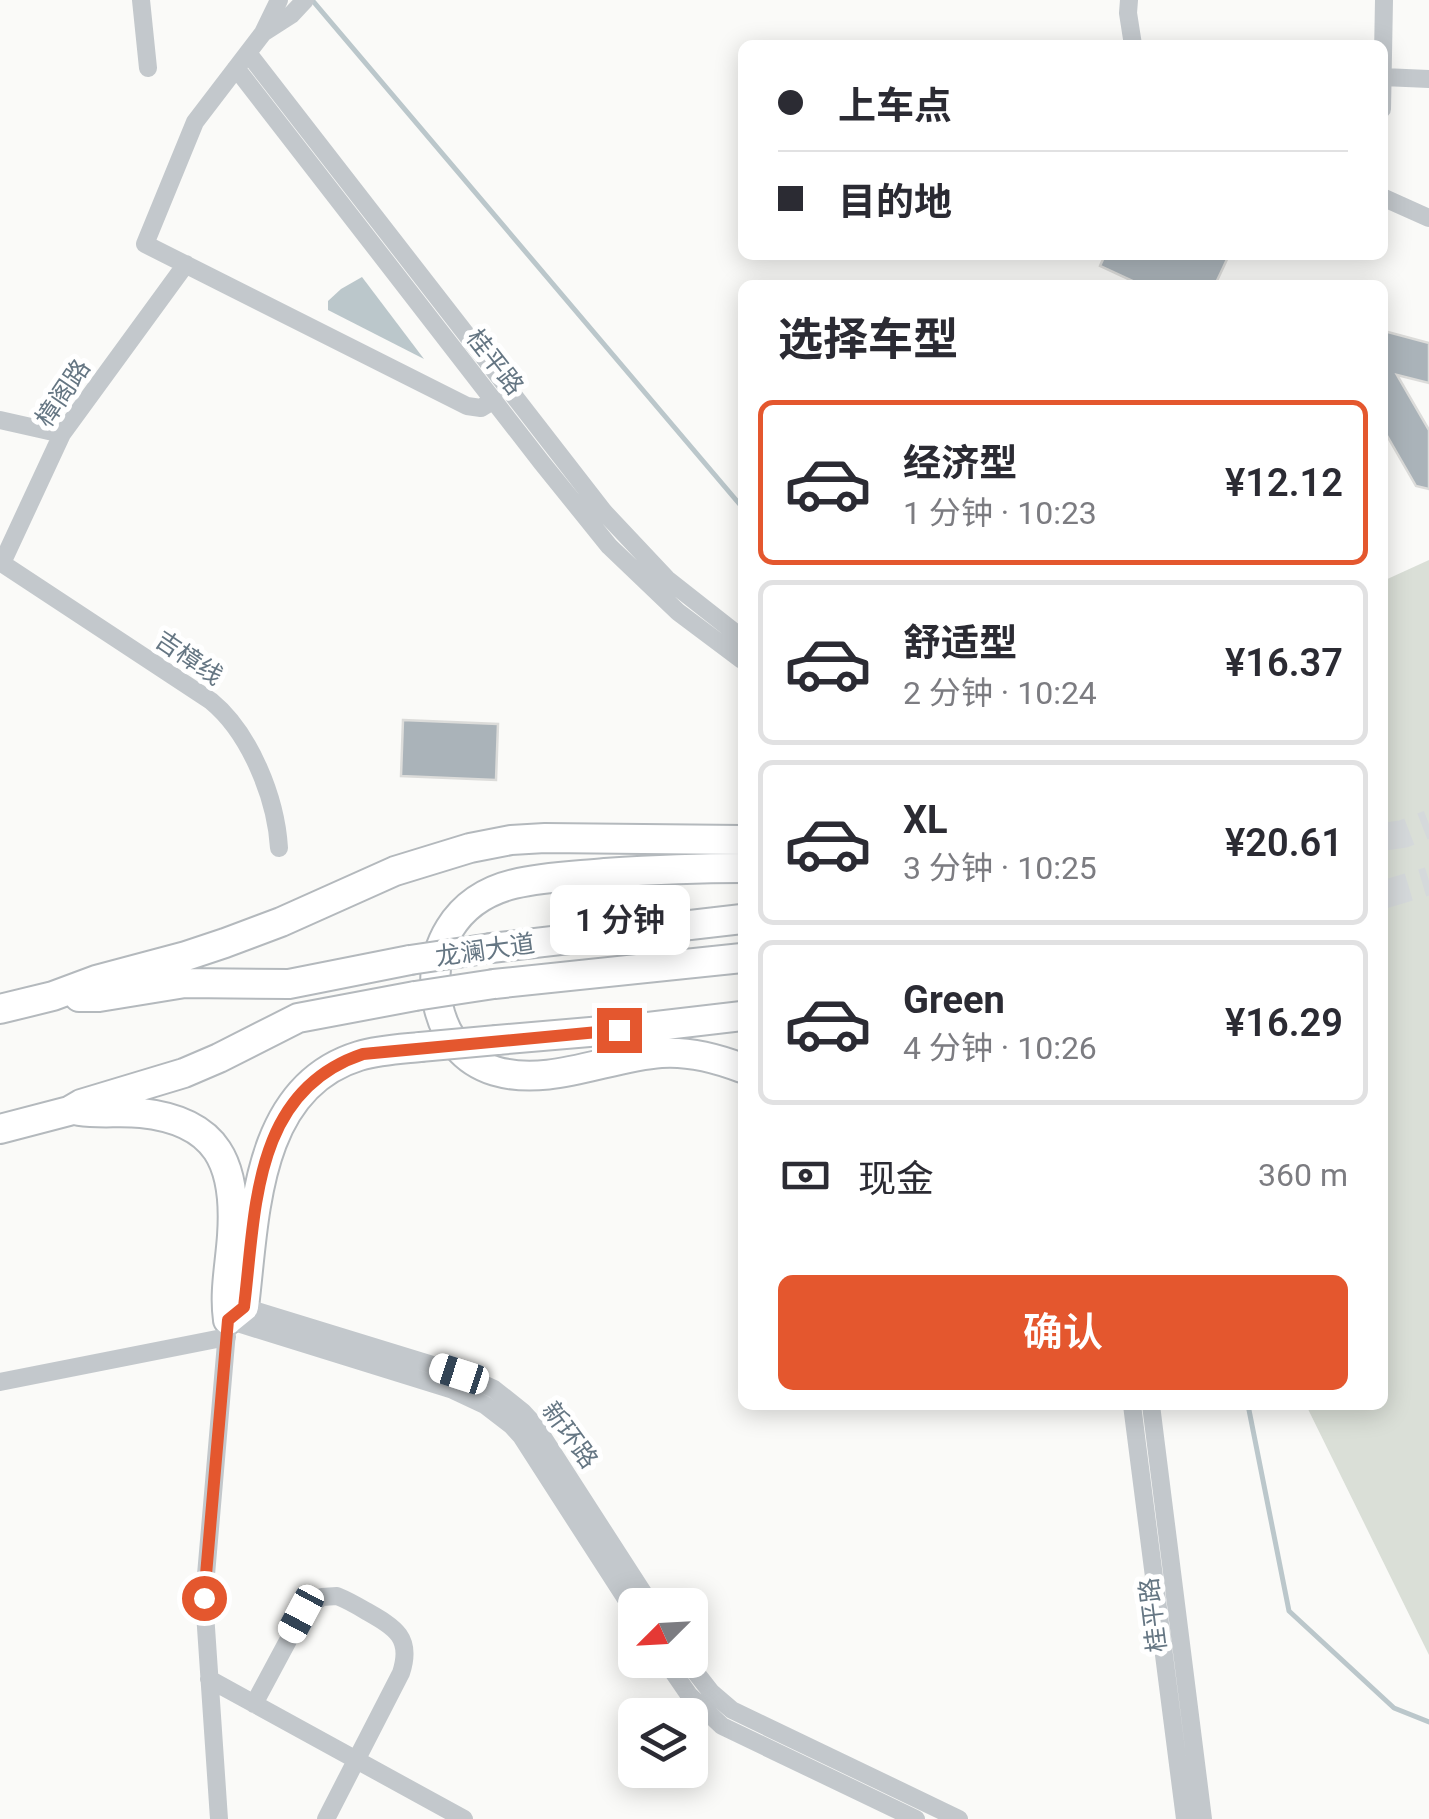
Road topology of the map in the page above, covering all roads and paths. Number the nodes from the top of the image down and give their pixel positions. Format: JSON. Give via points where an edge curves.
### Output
{"nodes":[{"id":1,"x":141,"y":0,"type":"edge"},
{"id":2,"x":305,"y":0,"type":"edge"},
{"id":3,"x":1129,"y":0,"type":"edge"},
{"id":4,"x":1384,"y":0,"type":"edge"},
{"id":5,"x":283,"y":5,"type":"edge"},
{"id":6,"x":1131,"y":40,"type":"edge"},
{"id":7,"x":1383,"y":40,"type":"edge"},
{"id":8,"x":242,"y":60,"type":"junction"},
{"id":9,"x":148,"y":68,"type":"dead end"},
{"id":10,"x":1388,"y":77,"type":"edge"},
{"id":11,"x":1429,"y":80,"type":"edge"},
{"id":12,"x":1388,"y":201,"type":"edge"},
{"id":13,"x":1429,"y":218,"type":"edge"},
{"id":14,"x":186,"y":264,"type":"junction"},
{"id":15,"x":494,"y":400,"type":"junction"},
{"id":16,"x":0,"y":420,"type":"edge"},
{"id":17,"x":62,"y":434,"type":"junction"},
{"id":18,"x":1,"y":562,"type":"edge"},
{"id":19,"x":738,"y":635,"type":"edge"},
{"id":20,"x":738,"y":657,"type":"edge"},
{"id":21,"x":738,"y":840,"type":"edge"},
{"id":22,"x":279,"y":848,"type":"dead end"},
{"id":23,"x":738,"y":868,"type":"edge"},
{"id":24,"x":738,"y":919,"type":"edge"},
{"id":25,"x":738,"y":958,"type":"edge"},
{"id":26,"x":86,"y":990,"type":"junction"},
{"id":27,"x":0,"y":1009,"type":"edge"},
{"id":28,"x":738,"y":1017,"type":"edge"},
{"id":29,"x":738,"y":1067,"type":"edge"},
{"id":30,"x":78,"y":1109,"type":"junction"},
{"id":31,"x":0,"y":1129,"type":"edge"},
{"id":32,"x":231,"y":1316,"type":"junction"},
{"id":33,"x":0,"y":1382,"type":"edge"},
{"id":34,"x":1133,"y":1410,"type":"edge"},
{"id":35,"x":1151,"y":1410,"type":"edge"},
{"id":36,"x":619,"y":1588,"type":"edge"},
{"id":37,"x":640,"y":1588,"type":"edge"},
{"id":38,"x":677,"y":1678,"type":"edge"},
{"id":39,"x":700,"y":1678,"type":"edge"},
{"id":40,"x":208,"y":1679,"type":"junction"},
{"id":41,"x":254,"y":1704,"type":"junction"},
{"id":42,"x":356,"y":1760,"type":"junction"},
{"id":43,"x":219,"y":1819,"type":"edge"},
{"id":44,"x":326,"y":1819,"type":"edge"},
{"id":45,"x":464,"y":1819,"type":"edge"},
{"id":46,"x":916,"y":1819,"type":"edge"},
{"id":47,"x":958,"y":1819,"type":"edge"},
{"id":48,"x":1184,"y":1819,"type":"edge"},
{"id":49,"x":1203,"y":1819,"type":"edge"}],
"edges":[{"from":1,"to":9,"type":"street"},
{"from":2,"to":5,"type":"street"},
{"from":3,"to":6,"type":"street"},
{"from":4,"to":7,"type":"street"},
{"from":5,"to":8,"type":"street"},
{"from":8,"to":14,"type":"street","via":[[194,122],[145,244]]},
{"from":8,"to":15,"type":"street","name":"桂平路"},
{"from":8,"to":19,"type":"street","name":"桂平路","via":[[604,512],[668,578]]},
{"from":10,"to":11,"type":"street"},
{"from":12,"to":13,"type":"street"},
{"from":14,"to":15,"type":"street","via":[[466,406],[481,408]]},
{"from":14,"to":17,"type":"street","name":"樟阁路"},
{"from":15,"to":20,"type":"street","name":"桂平路","via":[[620,557]]},
{"from":16,"to":17,"type":"street"},
{"from":17,"to":18,"type":"street","name":"樟阁路"},
{"from":18,"to":22,"type":"street","name":"吉樟线","via":[[228,718],[264,786]]},
{"from":21,"to":26,"type":"highway","via":[[545,838],[453,852],[235,940]]},
{"from":23,"to":29,"type":"highway","via":[[511,884],[458,918],[435,966],[439,1008],[453,1042],[497,1071],[544,1074],[664,1052]]},
{"from":24,"to":26,"type":"highway","name":"龙澜大道","bridge":true,"via":[[491,948],[289,984]]},
{"from":25,"to":30,"type":"highway","name":"龙澜大道","bridge":true,"via":[[494,984],[298,1018],[219,1058]]},
{"from":26,"to":27,"type":"highway"},
{"from":28,"to":32,"type":"highway","bridge":true,"via":[[363,1054],[337,1065],[314,1080],[277,1128]]},
{"from":30,"to":31,"type":"highway"},
{"from":30,"to":32,"type":"highway","via":[[158,1116],[192,1127],[219,1150],[232,1208]]},
{"from":32,"to":33,"type":"street"},
{"from":32,"to":36,"type":"street","name":"新环路","via":[[485,1405],[533,1453]]},
{"from":32,"to":37,"type":"street","name":"新环路","via":[[459,1374],[494,1389],[548,1442]]},
{"from":32,"to":40,"type":"street","via":[[204,1581]]},
{"from":34,"to":48,"type":"street","name":"桂平路"},
{"from":35,"to":49,"type":"street","name":"桂平路"},
{"from":38,"to":46,"type":"street","via":[[722,1726]]},
{"from":39,"to":47,"type":"street","via":[[732,1710]]},
{"from":40,"to":41,"type":"street"},
{"from":40,"to":43,"type":"street"},
{"from":41,"to":42,"type":"street"},
{"from":41,"to":42,"type":"street","via":[[306,1607],[322,1598],[345,1599],[390,1624],[405,1645],[401,1673]]},
{"from":42,"to":44,"type":"street"},
{"from":42,"to":45,"type":"street"}]}
